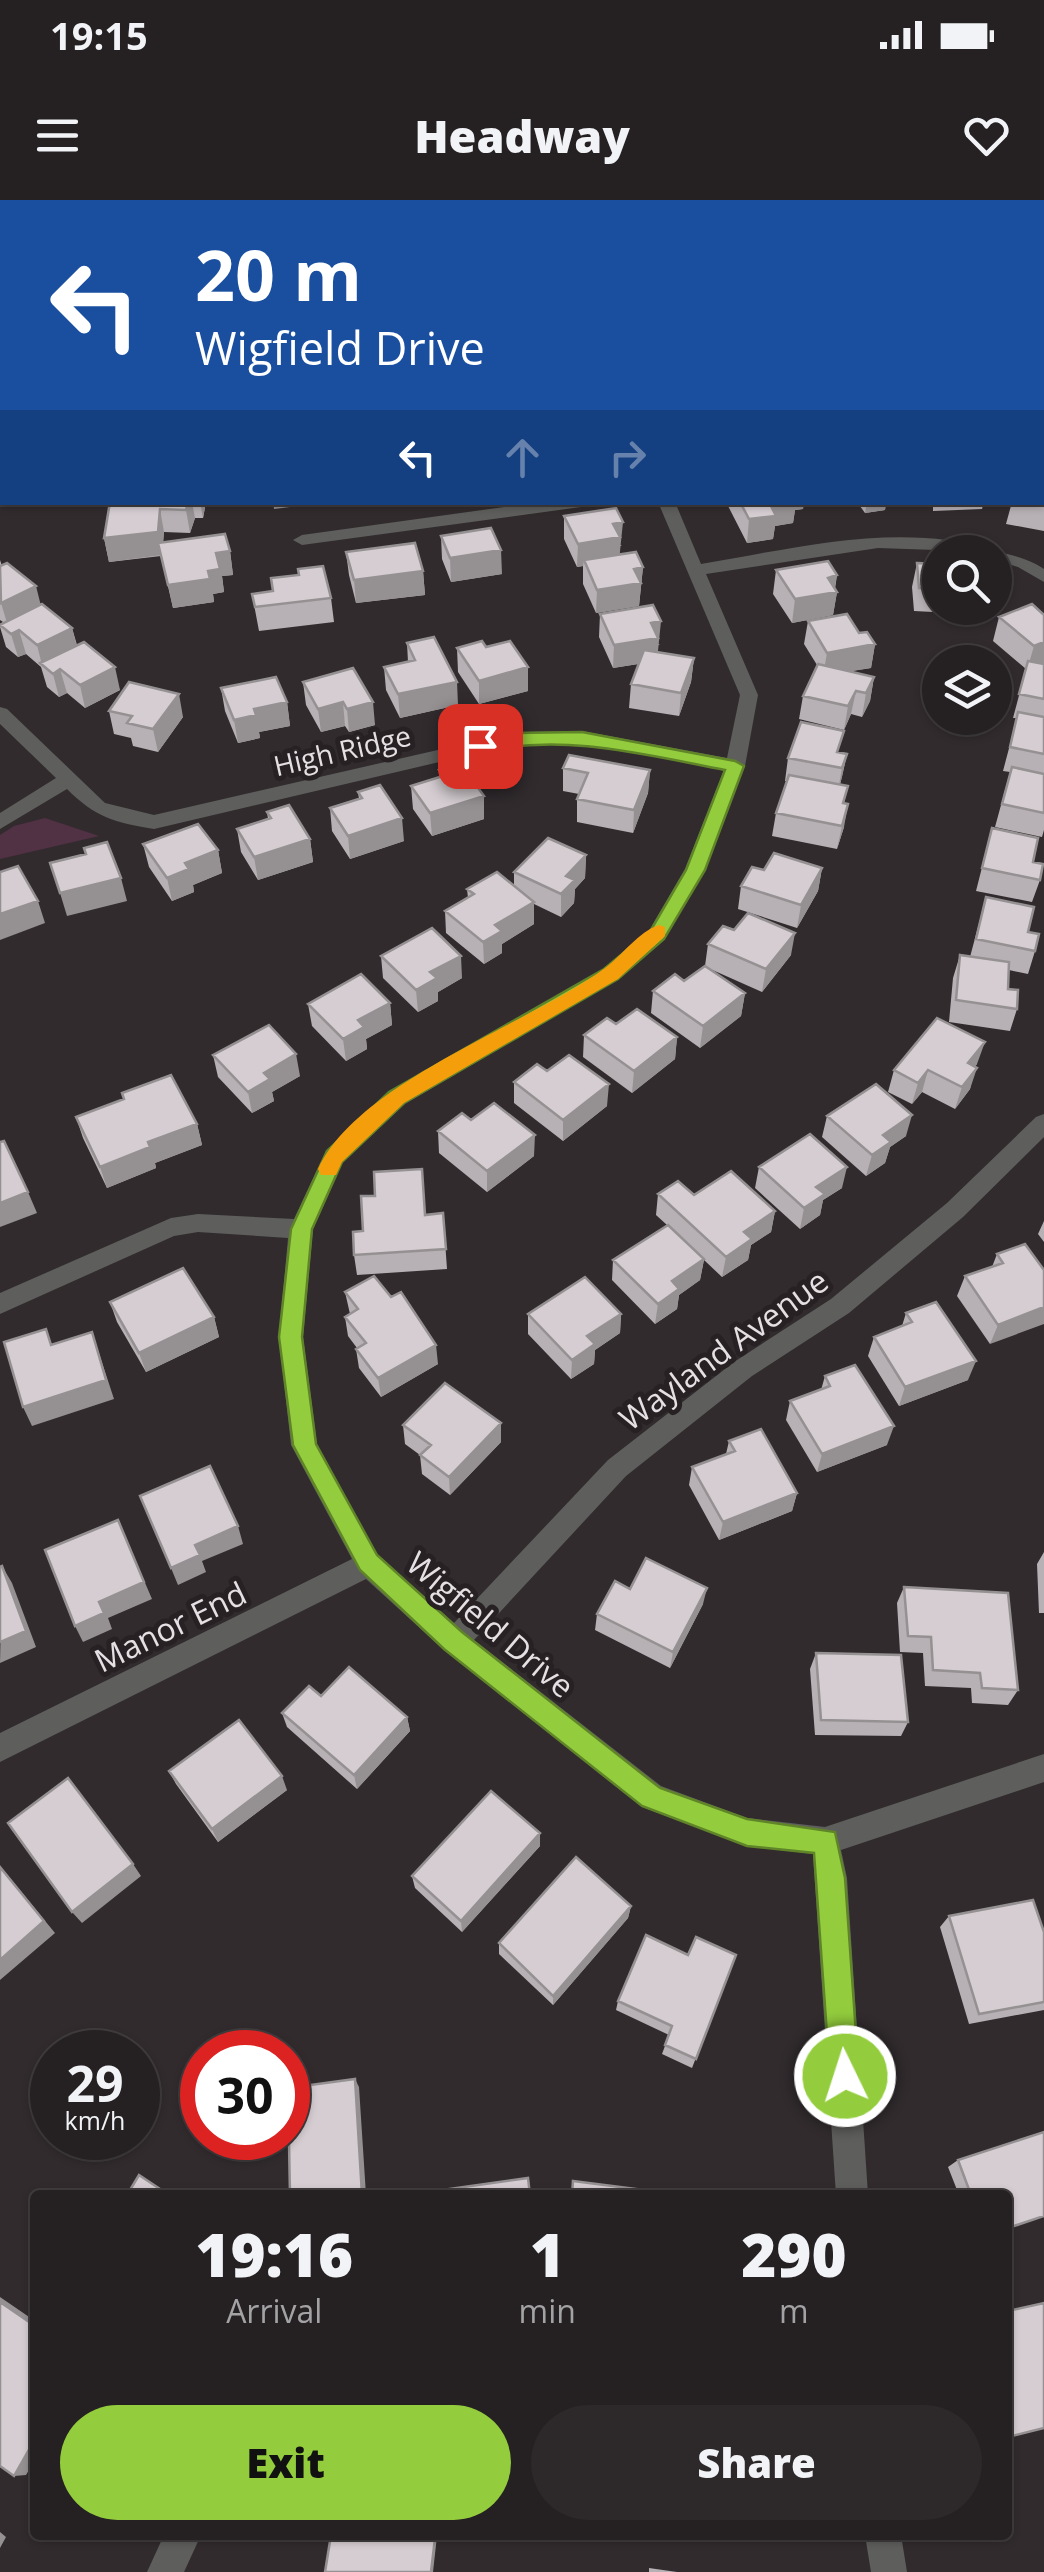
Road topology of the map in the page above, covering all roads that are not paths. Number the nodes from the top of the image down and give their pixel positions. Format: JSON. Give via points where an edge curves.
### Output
{"nodes":[{"id":1,"x":559,"y":505,"type":"edge"},
{"id":2,"x":667,"y":505,"type":"edge"},
{"id":3,"x":302,"y":540,"type":"dead end"},
{"id":4,"x":922,"y":543,"type":"edge"},
{"id":5,"x":1012,"y":560,"type":"edge"},
{"id":6,"x":698,"y":570,"type":"junction"},
{"id":7,"x":1044,"y":578,"type":"edge"},
{"id":8,"x":0,"y":713,"type":"edge"},
{"id":9,"x":735,"y":766,"type":"junction"},
{"id":10,"x":67,"y":780,"type":"junction"},
{"id":11,"x":0,"y":822,"type":"edge"},
{"id":12,"x":1044,"y":1123,"type":"edge"},
{"id":13,"x":301,"y":1229,"type":"junction"},
{"id":14,"x":0,"y":1304,"type":"edge"},
{"id":15,"x":368,"y":1562,"type":"junction"},
{"id":16,"x":453,"y":1640,"type":"junction"},
{"id":17,"x":0,"y":1748,"type":"edge"},
{"id":18,"x":1044,"y":1768,"type":"edge"},
{"id":19,"x":826,"y":1842,"type":"junction"},
{"id":20,"x":852,"y":2190,"type":"edge"},
{"id":21,"x":181,"y":2540,"type":"edge"},
{"id":22,"x":884,"y":2540,"type":"edge"},
{"id":23,"x":165,"y":2572,"type":"edge"},
{"id":24,"x":889,"y":2572,"type":"edge"}],
"edges":[{"from":1,"to":3,"type":"street"},
{"from":2,"to":6,"type":"street","name":"Wigfield Drive"},
{"from":4,"to":6,"type":"street","via":[[892,540]]},
{"from":5,"to":7,"type":"street"},
{"from":6,"to":9,"type":"street","name":"Wigfield Drive","via":[[748,695]]},
{"from":8,"to":10,"type":"street","name":"High Ridge"},
{"from":9,"to":10,"type":"street","name":"High Ridge","via":[[582,737],[516,738],[154,822],[98,808]]},
{"from":9,"to":13,"type":"street","name":"Wigfield Drive","via":[[696,870],[657,934],[611,974],[396,1098],[334,1157]]},
{"from":10,"to":11,"type":"street"},
{"from":12,"to":16,"type":"street","name":"Wayland Avenue","via":[[956,1210],[840,1306],[743,1368],[617,1468]]},
{"from":13,"to":14,"type":"street","via":[[198,1222],[171,1227]]},
{"from":13,"to":15,"type":"street","name":"Wigfield Drive","via":[[290,1337],[304,1445]]},
{"from":15,"to":16,"type":"street","name":"Wigfield Drive"},
{"from":15,"to":17,"type":"street","name":"Manor End"},
{"from":16,"to":19,"type":"street","name":"Wigfield Drive","via":[[652,1797],[747,1832]]},
{"from":18,"to":19,"type":"street","name":"Wigfield Drive"},
{"from":19,"to":20,"type":"street"},
{"from":21,"to":23,"type":"street"},
{"from":22,"to":24,"type":"street"}]}
